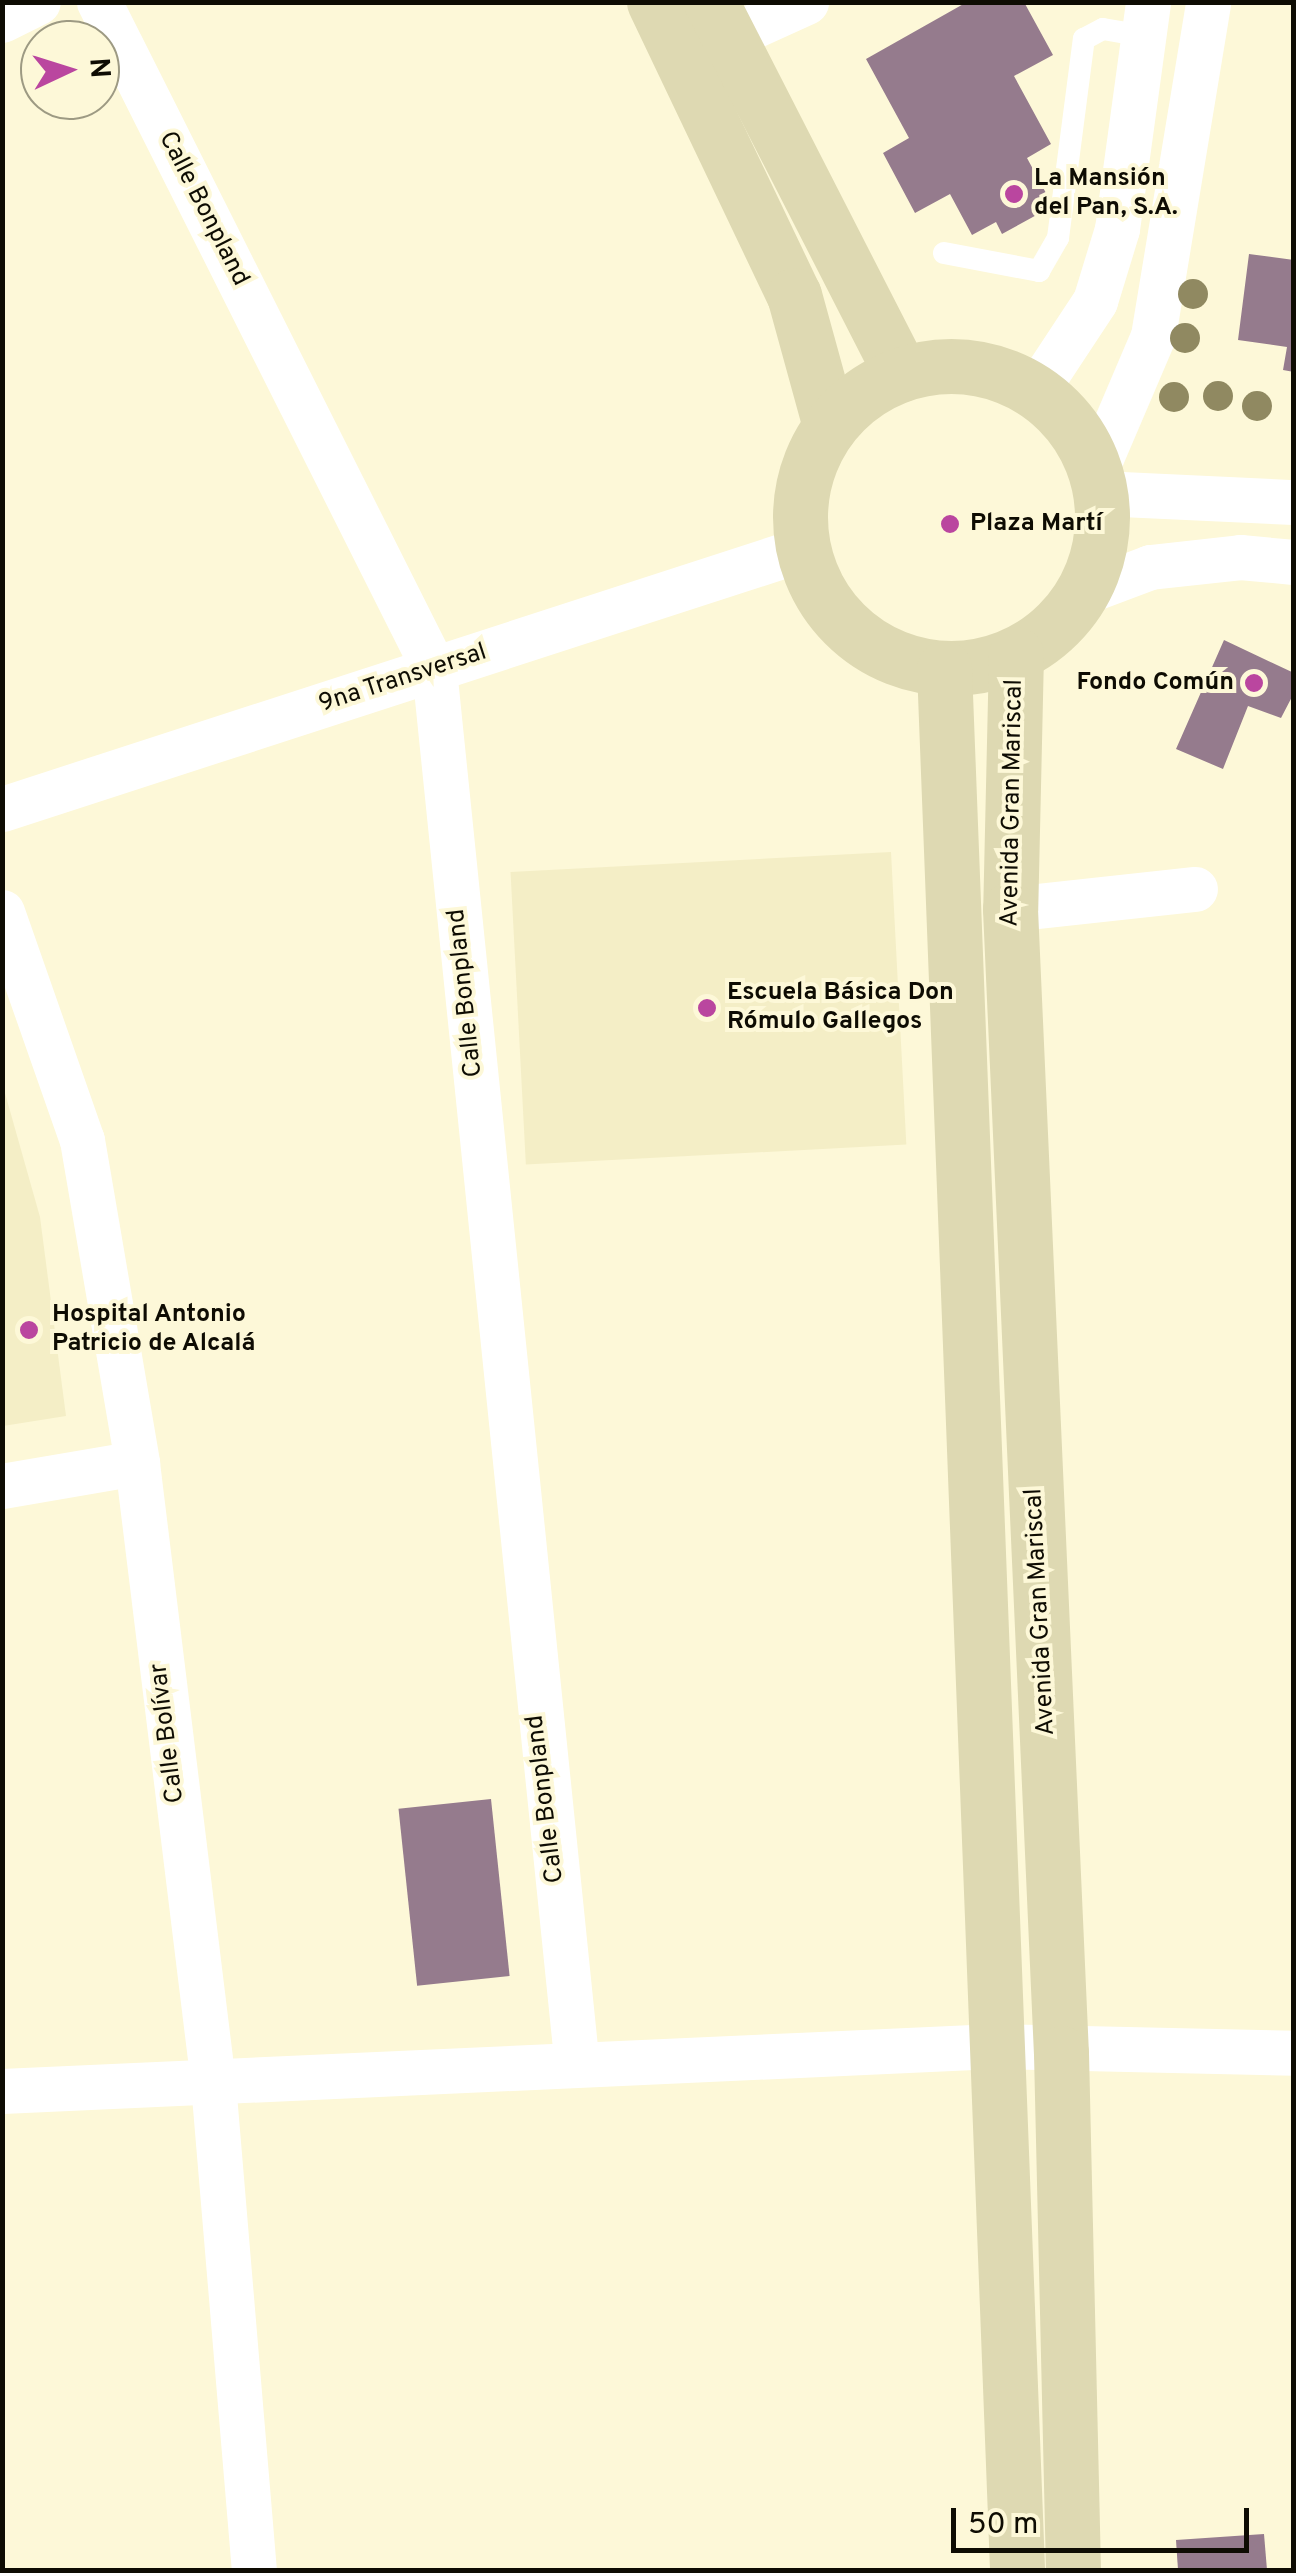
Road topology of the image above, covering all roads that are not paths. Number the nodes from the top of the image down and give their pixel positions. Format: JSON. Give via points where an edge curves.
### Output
{"nodes":[{"id":1,"x":38,"y":2,"type":"edge"},
{"id":2,"x":100,"y":2,"type":"edge"},
{"id":3,"x":654,"y":2,"type":"edge"},
{"id":4,"x":806,"y":2,"type":"edge"},
{"id":5,"x":1208,"y":2,"type":"edge"},
{"id":6,"x":1146,"y":19,"type":"edge"},
{"id":7,"x":2,"y":20,"type":"edge"},
{"id":8,"x":719,"y":20,"type":"edge"},
{"id":9,"x":944,"y":253,"type":"dead end"},
{"id":10,"x":901,"y":374,"type":"junction"},
{"id":11,"x":1035,"y":392,"type":"junction"},
{"id":12,"x":830,"y":426,"type":"junction"},
{"id":13,"x":1097,"y":482,"type":"junction"},
{"id":14,"x":1294,"y":502,"type":"edge"},
{"id":15,"x":804,"y":549,"type":"junction"},
{"id":16,"x":1294,"y":562,"type":"edge"},
{"id":17,"x":1081,"y":594,"type":"junction"},
{"id":18,"x":1016,"y":654,"type":"junction"},
{"id":19,"x":944,"y":668,"type":"junction"},
{"id":20,"x":434,"y":669,"type":"junction"},
{"id":21,"x":2,"y":809,"type":"edge"},
{"id":22,"x":1196,"y":889,"type":"dead end"},
{"id":23,"x":1010,"y":909,"type":"junction"},
{"id":24,"x":2,"y":912,"type":"edge"},
{"id":25,"x":137,"y":1464,"type":"junction"},
{"id":26,"x":2,"y":1486,"type":"edge"},
{"id":27,"x":994,"y":2046,"type":"junction"},
{"id":28,"x":1061,"y":2053,"type":"junction"},
{"id":29,"x":1294,"y":2053,"type":"edge"},
{"id":30,"x":576,"y":2058,"type":"junction"},
{"id":31,"x":212,"y":2083,"type":"junction"},
{"id":32,"x":2,"y":2091,"type":"edge"},
{"id":33,"x":254,"y":2570,"type":"edge"},
{"id":34,"x":1017,"y":2570,"type":"edge"},
{"id":35,"x":1073,"y":2570,"type":"edge"}],
"edges":[{"from":1,"to":7,"type":"street"},
{"from":2,"to":20,"type":"street","name":"Calle Bonpland"},
{"from":3,"to":12,"type":"street","via":[[794,295]]},
{"from":4,"to":8,"type":"street"},
{"from":5,"to":13,"type":"street","via":[[1153,336]]},
{"from":6,"to":9,"type":"lane","via":[[1084,40],[1058,238],[1040,271]]},
{"from":6,"to":11,"type":"street","via":[[1117,229],[1095,300]]},
{"from":8,"to":10,"type":"street"},
{"from":10,"to":11,"type":"street","via":[[947,365]]},
{"from":10,"to":12,"type":"street"},
{"from":11,"to":13,"type":"street","via":[[1061,414]]},
{"from":12,"to":15,"type":"street","via":[[804,485]]},
{"from":13,"to":14,"type":"street"},
{"from":13,"to":17,"type":"street","via":[[1102,527]]},
{"from":15,"to":19,"type":"street","via":[[814,582],[857,636]]},
{"from":15,"to":20,"type":"street","name":"9na Transversal"},
{"from":16,"to":17,"type":"street","via":[[1240,557],[1150,567]]},
{"from":17,"to":18,"type":"street"},
{"from":18,"to":19,"type":"street"},
{"from":18,"to":23,"type":"street","name":"Avenida Gran Mariscal"},
{"from":19,"to":27,"type":"street"},
{"from":20,"to":21,"type":"street","name":"9na Transversal"},
{"from":20,"to":30,"type":"street","name":"Calle Bonpland"},
{"from":22,"to":23,"type":"street"},
{"from":23,"to":28,"type":"street","name":"Avenida Gran Mariscal"},
{"from":24,"to":25,"type":"street","name":"Calle Bolívar","via":[[82,1140]]},
{"from":25,"to":26,"type":"street"},
{"from":25,"to":31,"type":"street","name":"Calle Bolívar"},
{"from":27,"to":28,"type":"street"},
{"from":27,"to":30,"type":"street"},
{"from":27,"to":34,"type":"street"},
{"from":28,"to":29,"type":"street"},
{"from":28,"to":35,"type":"street","name":"Avenida Gran Mariscal"},
{"from":30,"to":31,"type":"street"},
{"from":31,"to":32,"type":"street"},
{"from":31,"to":33,"type":"street","name":"Calle Bolívar"}]}
